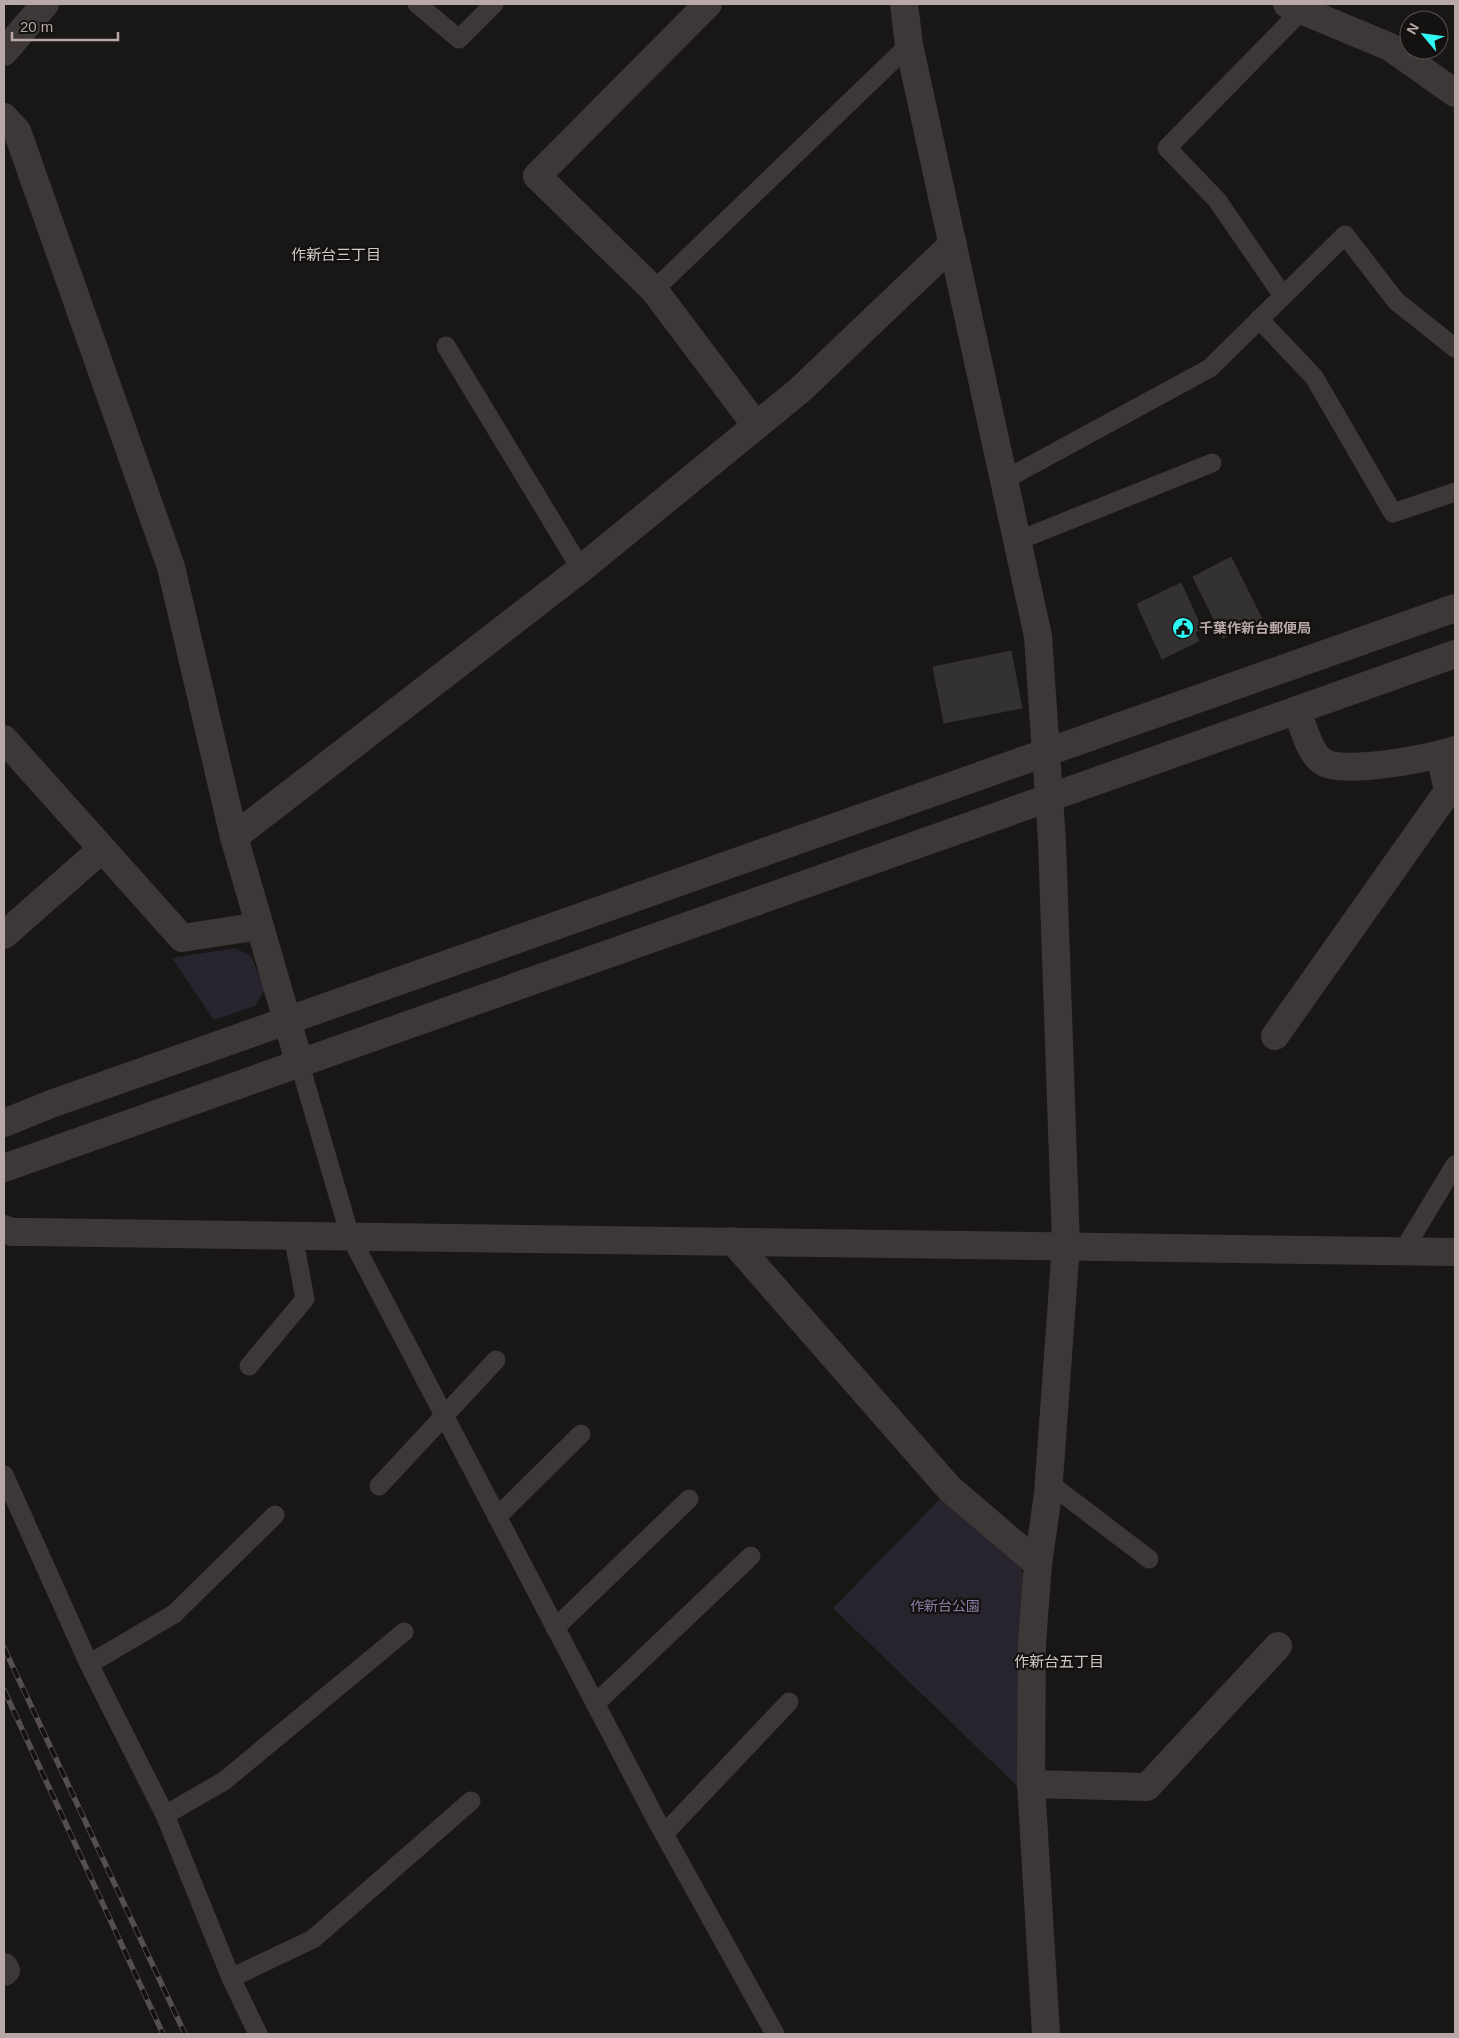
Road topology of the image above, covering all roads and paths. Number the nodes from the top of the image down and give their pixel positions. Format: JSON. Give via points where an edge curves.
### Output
{"nodes":[{"id":1,"x":45,"y":4,"type":"edge"},
{"id":2,"x":416,"y":4,"type":"edge"},
{"id":3,"x":494,"y":4,"type":"edge"},
{"id":4,"x":708,"y":4,"type":"edge"},
{"id":5,"x":904,"y":4,"type":"edge"},
{"id":6,"x":1295,"y":7,"type":"edge"},
{"id":7,"x":909,"y":45,"type":"junction"},
{"id":8,"x":4,"y":52,"type":"edge"},
{"id":9,"x":1455,"y":93,"type":"edge"},
{"id":10,"x":4,"y":118,"type":"edge"},
{"id":11,"x":953,"y":244,"type":"junction"},
{"id":12,"x":654,"y":290,"type":"junction"},
{"id":13,"x":1283,"y":296,"type":"junction"},
{"id":14,"x":1259,"y":319,"type":"junction"},
{"id":15,"x":446,"y":346,"type":"dead end"},
{"id":16,"x":1455,"y":348,"type":"edge"},
{"id":17,"x":755,"y":424,"type":"junction"},
{"id":18,"x":1212,"y":463,"type":"dead end"},
{"id":19,"x":1004,"y":480,"type":"junction"},
{"id":20,"x":1455,"y":492,"type":"edge"},
{"id":21,"x":1017,"y":541,"type":"junction"},
{"id":22,"x":581,"y":569,"type":"junction"},
{"id":23,"x":1455,"y":608,"type":"edge"},
{"id":24,"x":1455,"y":654,"type":"edge"},
{"id":25,"x":1297,"y":711,"type":"junction"},
{"id":26,"x":4,"y":739,"type":"edge"},
{"id":27,"x":1046,"y":752,"type":"junction"},
{"id":28,"x":1448,"y":753,"type":"edge"},
{"id":29,"x":1049,"y":800,"type":"junction"},
{"id":30,"x":234,"y":837,"type":"junction"},
{"id":31,"x":102,"y":849,"type":"junction"},
{"id":32,"x":260,"y":926,"type":"junction"},
{"id":33,"x":4,"y":935,"type":"edge"},
{"id":34,"x":288,"y":1022,"type":"junction"},
{"id":35,"x":1274,"y":1036,"type":"dead end"},
{"id":36,"x":300,"y":1065,"type":"junction"},
{"id":37,"x":4,"y":1123,"type":"edge"},
{"id":38,"x":1455,"y":1165,"type":"edge"},
{"id":39,"x":4,"y":1168,"type":"edge"},
{"id":40,"x":4,"y":1229,"type":"edge"},
{"id":41,"x":293,"y":1235,"type":"junction"},
{"id":42,"x":350,"y":1236,"type":"junction"},
{"id":43,"x":733,"y":1241,"type":"junction"},
{"id":44,"x":1066,"y":1245,"type":"junction"},
{"id":45,"x":1404,"y":1251,"type":"junction"},
{"id":46,"x":1455,"y":1252,"type":"edge"},
{"id":47,"x":496,"y":1360,"type":"dead end"},
{"id":48,"x":249,"y":1366,"type":"dead end"},
{"id":49,"x":443,"y":1414,"type":"junction"},
{"id":50,"x":581,"y":1434,"type":"dead end"},
{"id":51,"x":4,"y":1475,"type":"edge"},
{"id":52,"x":1049,"y":1483,"type":"junction"},
{"id":53,"x":379,"y":1486,"type":"dead end"},
{"id":54,"x":689,"y":1498,"type":"dead end"},
{"id":55,"x":275,"y":1515,"type":"dead end"},
{"id":56,"x":497,"y":1518,"type":"junction"},
{"id":57,"x":751,"y":1556,"type":"dead end"},
{"id":58,"x":1150,"y":1559,"type":"dead end"},
{"id":59,"x":1038,"y":1564,"type":"junction"},
{"id":60,"x":555,"y":1628,"type":"junction"},
{"id":61,"x":404,"y":1632,"type":"dead end"},
{"id":62,"x":1278,"y":1646,"type":"dead end"},
{"id":63,"x":89,"y":1664,"type":"junction"},
{"id":64,"x":789,"y":1702,"type":"dead end"},
{"id":65,"x":595,"y":1704,"type":"junction"},
{"id":66,"x":1031,"y":1784,"type":"junction"},
{"id":67,"x":471,"y":1801,"type":"dead end"},
{"id":68,"x":165,"y":1815,"type":"junction"},
{"id":69,"x":664,"y":1834,"type":"junction"},
{"id":70,"x":4,"y":1967,"type":"edge"},
{"id":71,"x":4,"y":1972,"type":"edge"},
{"id":72,"x":231,"y":1978,"type":"junction"},
{"id":73,"x":258,"y":2034,"type":"edge"},
{"id":74,"x":775,"y":2034,"type":"edge"},
{"id":75,"x":1046,"y":2034,"type":"edge"}],
"edges":[{"from":1,"to":8,"type":"street"},
{"from":2,"to":3,"type":"lane","via":[[459,39]]},
{"from":4,"to":12,"type":"street","via":[[537,176]]},
{"from":5,"to":7,"type":"street"},
{"from":6,"to":9,"type":"street","via":[[1390,47]]},
{"from":6,"to":13,"type":"lane","via":[[1167,148],[1217,200]]},
{"from":7,"to":11,"type":"street"},
{"from":7,"to":12,"type":"lane"},
{"from":10,"to":30,"type":"street","via":[[17,130],[171,567]]},
{"from":11,"to":17,"type":"street","via":[[800,390]]},
{"from":11,"to":19,"type":"street"},
{"from":12,"to":17,"type":"street"},
{"from":13,"to":14,"type":"lane"},
{"from":13,"to":16,"type":"lane","via":[[1346,235],[1396,301]]},
{"from":14,"to":19,"type":"lane","via":[[1210,368]]},
{"from":14,"to":20,"type":"lane","via":[[1314,377],[1393,512]]},
{"from":15,"to":22,"type":"lane"},
{"from":17,"to":22,"type":"street"},
{"from":18,"to":21,"type":"lane"},
{"from":19,"to":21,"type":"street"},
{"from":21,"to":27,"type":"street","via":[[1038,636]]},
{"from":22,"to":30,"type":"street"},
{"from":23,"to":27,"type":"street"},
{"from":24,"to":25,"type":"street"},
{"from":25,"to":28,"type":"street","via":[[1315,753],[1331,766],[1381,764]]},
{"from":25,"to":29,"type":"street"},
{"from":26,"to":31,"type":"street"},
{"from":27,"to":29,"type":"street"},
{"from":27,"to":34,"type":"street"},
{"from":28,"to":35,"type":"street","via":[[1448,791]]},
{"from":29,"to":36,"type":"street"},
{"from":29,"to":44,"type":"street"},
{"from":30,"to":32,"type":"street"},
{"from":31,"to":32,"type":"street","via":[[182,938]]},
{"from":31,"to":33,"type":"street"},
{"from":32,"to":34,"type":"street"},
{"from":34,"to":36,"type":"street"},
{"from":34,"to":37,"type":"street"},
{"from":36,"to":39,"type":"street"},
{"from":36,"to":42,"type":"lane"},
{"from":38,"to":45,"type":"lane"},
{"from":40,"to":41,"type":"street","via":[[22,1232]]},
{"from":41,"to":42,"type":"street"},
{"from":41,"to":48,"type":"lane","via":[[305,1299]]},
{"from":42,"to":43,"type":"street"},
{"from":42,"to":49,"type":"lane"},
{"from":43,"to":44,"type":"street"},
{"from":43,"to":59,"type":"street","via":[[949,1488]]},
{"from":44,"to":45,"type":"street"},
{"from":44,"to":52,"type":"street"},
{"from":45,"to":46,"type":"street"},
{"from":47,"to":49,"type":"lane"},
{"from":49,"to":53,"type":"lane"},
{"from":49,"to":56,"type":"lane"},
{"from":50,"to":56,"type":"lane"},
{"from":51,"to":63,"type":"lane"},
{"from":52,"to":58,"type":"lane"},
{"from":52,"to":59,"type":"street"},
{"from":54,"to":60,"type":"lane"},
{"from":55,"to":63,"type":"lane","via":[[174,1614]]},
{"from":56,"to":60,"type":"lane"},
{"from":57,"to":65,"type":"lane"},
{"from":59,"to":66,"type":"street","via":[[1032,1644]]},
{"from":60,"to":65,"type":"lane"},
{"from":61,"to":68,"type":"lane","via":[[224,1781]]},
{"from":62,"to":66,"type":"street","via":[[1147,1787]]},
{"from":63,"to":68,"type":"lane"},
{"from":64,"to":69,"type":"lane"},
{"from":65,"to":69,"type":"lane"},
{"from":66,"to":75,"type":"street"},
{"from":67,"to":72,"type":"lane","via":[[313,1939]]},
{"from":68,"to":72,"type":"lane"},
{"from":69,"to":74,"type":"lane"},
{"from":70,"to":71,"type":"street"},
{"from":72,"to":73,"type":"lane"}]}
